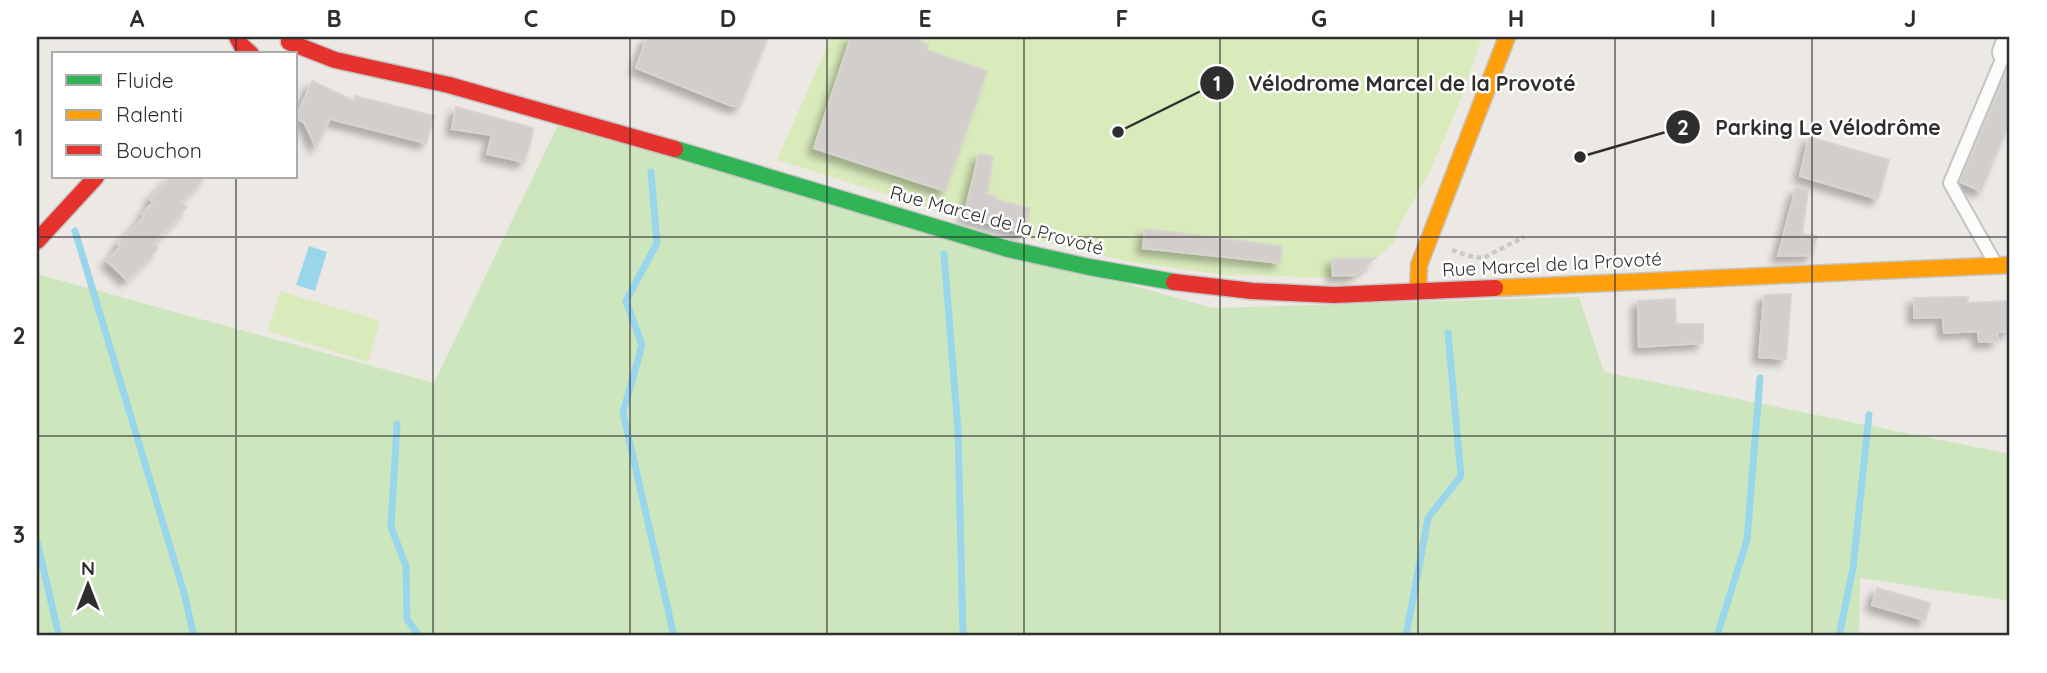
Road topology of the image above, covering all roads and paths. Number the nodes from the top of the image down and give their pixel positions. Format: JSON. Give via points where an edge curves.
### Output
{"nodes":[{"id":1,"x":1507,"y":37,"type":"edge"},
{"id":2,"x":290,"y":39,"type":"edge"},
{"id":3,"x":2008,"y":45,"type":"edge"},
{"id":4,"x":95,"y":178,"type":"edge"},
{"id":5,"x":1524,"y":237,"type":"dead end"},
{"id":6,"x":37,"y":241,"type":"edge"},
{"id":7,"x":1428,"y":241,"type":"junction"},
{"id":8,"x":2003,"y":266,"type":"edge"},
{"id":9,"x":1418,"y":291,"type":"junction"}],
"edges":[{"from":1,"to":7,"type":"main road"},
{"from":2,"to":9,"type":"main road","name":"Rue Marcel de la Provoté","via":[[335,60],[517,103],[1008,250],[1069,264],[1241,291],[1334,295]]},
{"from":3,"to":8,"type":"lane","via":[[1950,183]]},
{"from":4,"to":6,"type":"main road"},
{"from":5,"to":7,"type":"path","via":[[1483,258]]},
{"from":7,"to":9,"type":"main road","via":[[1419,265]]},
{"from":8,"to":9,"type":"main road","name":"Rue Marcel de la Provoté"}]}
